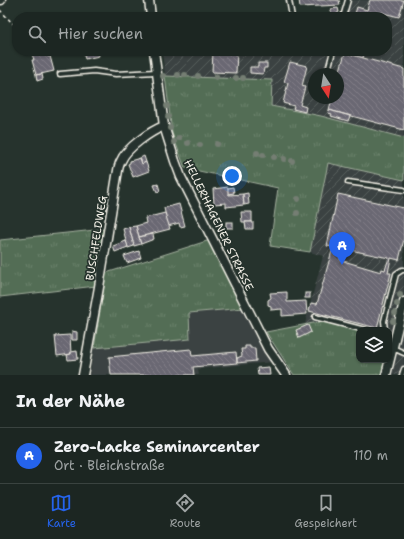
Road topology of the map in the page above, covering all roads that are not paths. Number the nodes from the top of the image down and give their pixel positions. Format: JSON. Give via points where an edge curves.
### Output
{"nodes":[{"id":1,"x":149,"y":0,"type":"edge"},
{"id":2,"x":289,"y":0,"type":"edge"},
{"id":3,"x":348,"y":0,"type":"edge"},
{"id":4,"x":150,"y":12,"type":"edge"},
{"id":5,"x":291,"y":12,"type":"edge"},
{"id":6,"x":344,"y":12,"type":"edge"},
{"id":7,"x":154,"y":56,"type":"edge"},
{"id":8,"x":332,"y":56,"type":"edge"},
{"id":9,"x":329,"y":68,"type":"edge"},
{"id":10,"x":156,"y":72,"type":"junction"},
{"id":11,"x":60,"y":74,"type":"dead end"},
{"id":12,"x":164,"y":126,"type":"junction"},
{"id":13,"x":348,"y":182,"type":"dead end"},
{"id":14,"x":404,"y":190,"type":"edge"},
{"id":15,"x":404,"y":270,"type":"edge"},
{"id":16,"x":404,"y":302,"type":"edge"},
{"id":17,"x":315,"y":317,"type":"dead end"},
{"id":18,"x":385,"y":327,"type":"edge"},
{"id":19,"x":356,"y":328,"type":"edge"},
{"id":20,"x":393,"y":333,"type":"edge"},
{"id":21,"x":393,"y":348,"type":"junction"},
{"id":22,"x":404,"y":353,"type":"edge"},
{"id":23,"x":404,"y":369,"type":"edge"},
{"id":24,"x":83,"y":375,"type":"edge"},
{"id":25,"x":286,"y":375,"type":"edge"},
{"id":26,"x":386,"y":375,"type":"edge"},
{"id":27,"x":402,"y":375,"type":"edge"}],
"edges":[{"from":1,"to":4,"type":"street"},
{"from":2,"to":5,"type":"lane"},
{"from":3,"to":6,"type":"lane"},
{"from":7,"to":10,"type":"street","name":"HELLERHAGENER STRASSE"},
{"from":8,"to":9,"type":"lane"},
{"from":10,"to":11,"type":"lane","via":[[116,74],[94,70]]},
{"from":10,"to":12,"type":"street","name":"HELLERHAGENER STRASSE"},
{"from":12,"to":24,"type":"street","name":"BUSCHFELDWEG","via":[[134,145],[121,161]]},
{"from":12,"to":25,"type":"street","name":"HELLERHAGENER STRASSE","via":[[181,177],[268,349]]},
{"from":13,"to":14,"type":"lane"},
{"from":15,"to":18,"type":"lane","via":[[396,274]]},
{"from":16,"to":20,"type":"street"},
{"from":17,"to":19,"type":"lane"},
{"from":20,"to":21,"type":"street"},
{"from":21,"to":22,"type":"lane"},
{"from":21,"to":26,"type":"street"},
{"from":23,"to":27,"type":"lane"}]}
